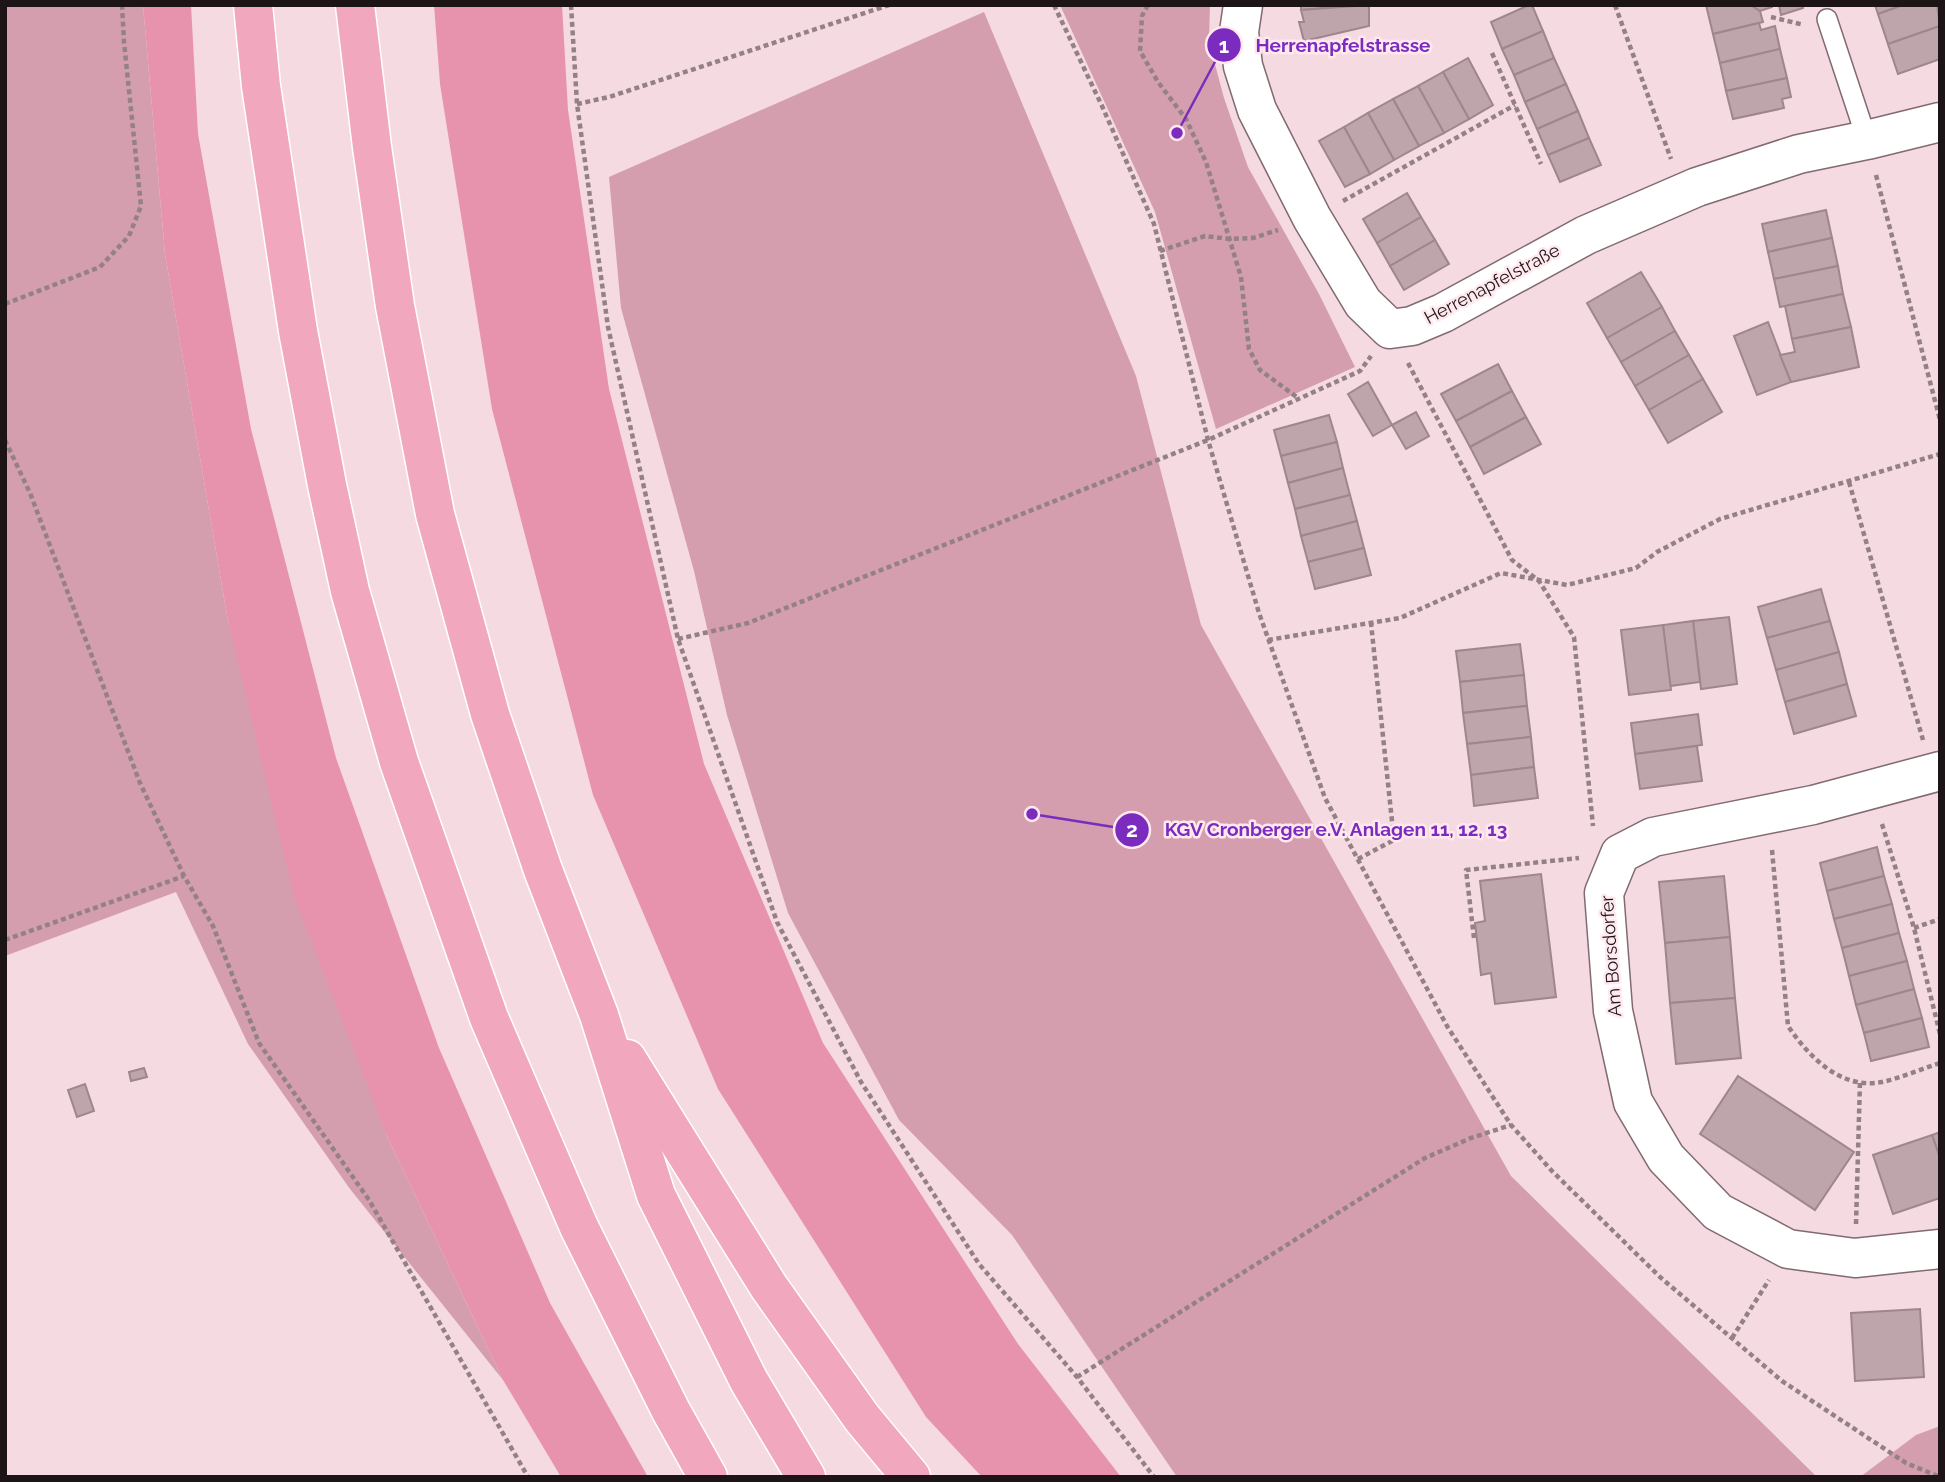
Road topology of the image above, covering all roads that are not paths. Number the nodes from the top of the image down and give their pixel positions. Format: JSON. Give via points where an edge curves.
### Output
{"nodes":[{"id":1,"x":253,"y":5,"type":"edge"},
{"id":2,"x":355,"y":5,"type":"edge"},
{"id":3,"x":1243,"y":5,"type":"edge"},
{"id":4,"x":1828,"y":19,"type":"dead end"},
{"id":5,"x":1940,"y":122,"type":"edge"},
{"id":6,"x":1867,"y":140,"type":"junction"},
{"id":7,"x":1936,"y":772,"type":"edge"},
{"id":8,"x":599,"y":1015,"type":"junction"},
{"id":9,"x":1940,"y":1250,"type":"edge"},
{"id":10,"x":708,"y":1477,"type":"edge"},
{"id":11,"x":806,"y":1477,"type":"edge"},
{"id":12,"x":911,"y":1477,"type":"edge"}],
"edges":[{"from":1,"to":10,"type":"highway","via":[[295,317],[327,485],[350,591],[399,762],[489,1018],[579,1227]]},
{"from":2,"to":8,"type":"highway","via":[[395,306],[435,514],[490,714]]},
{"from":3,"to":6,"type":"street","name":"Herrenapfelstraße","via":[[1239,32],[1243,66],[1256,110],[1363,303],[1390,329],[1443,313],[1586,235],[1684,193],[1799,154]]},
{"from":4,"to":6,"type":"lane"},
{"from":5,"to":6,"type":"street","name":"Herrenapfelstraße"},
{"from":7,"to":9,"type":"street","name":"Am Borsdorfer","via":[[1769,815],[1653,837],[1620,854],[1604,893],[1613,1011],[1633,1102],[1666,1158],[1718,1212],[1788,1249],[1855,1258]]},
{"from":8,"to":11,"type":"highway","via":[[656,1195],[749,1381]]},
{"from":8,"to":12,"type":"highway","via":[[769,1287]]}]}
